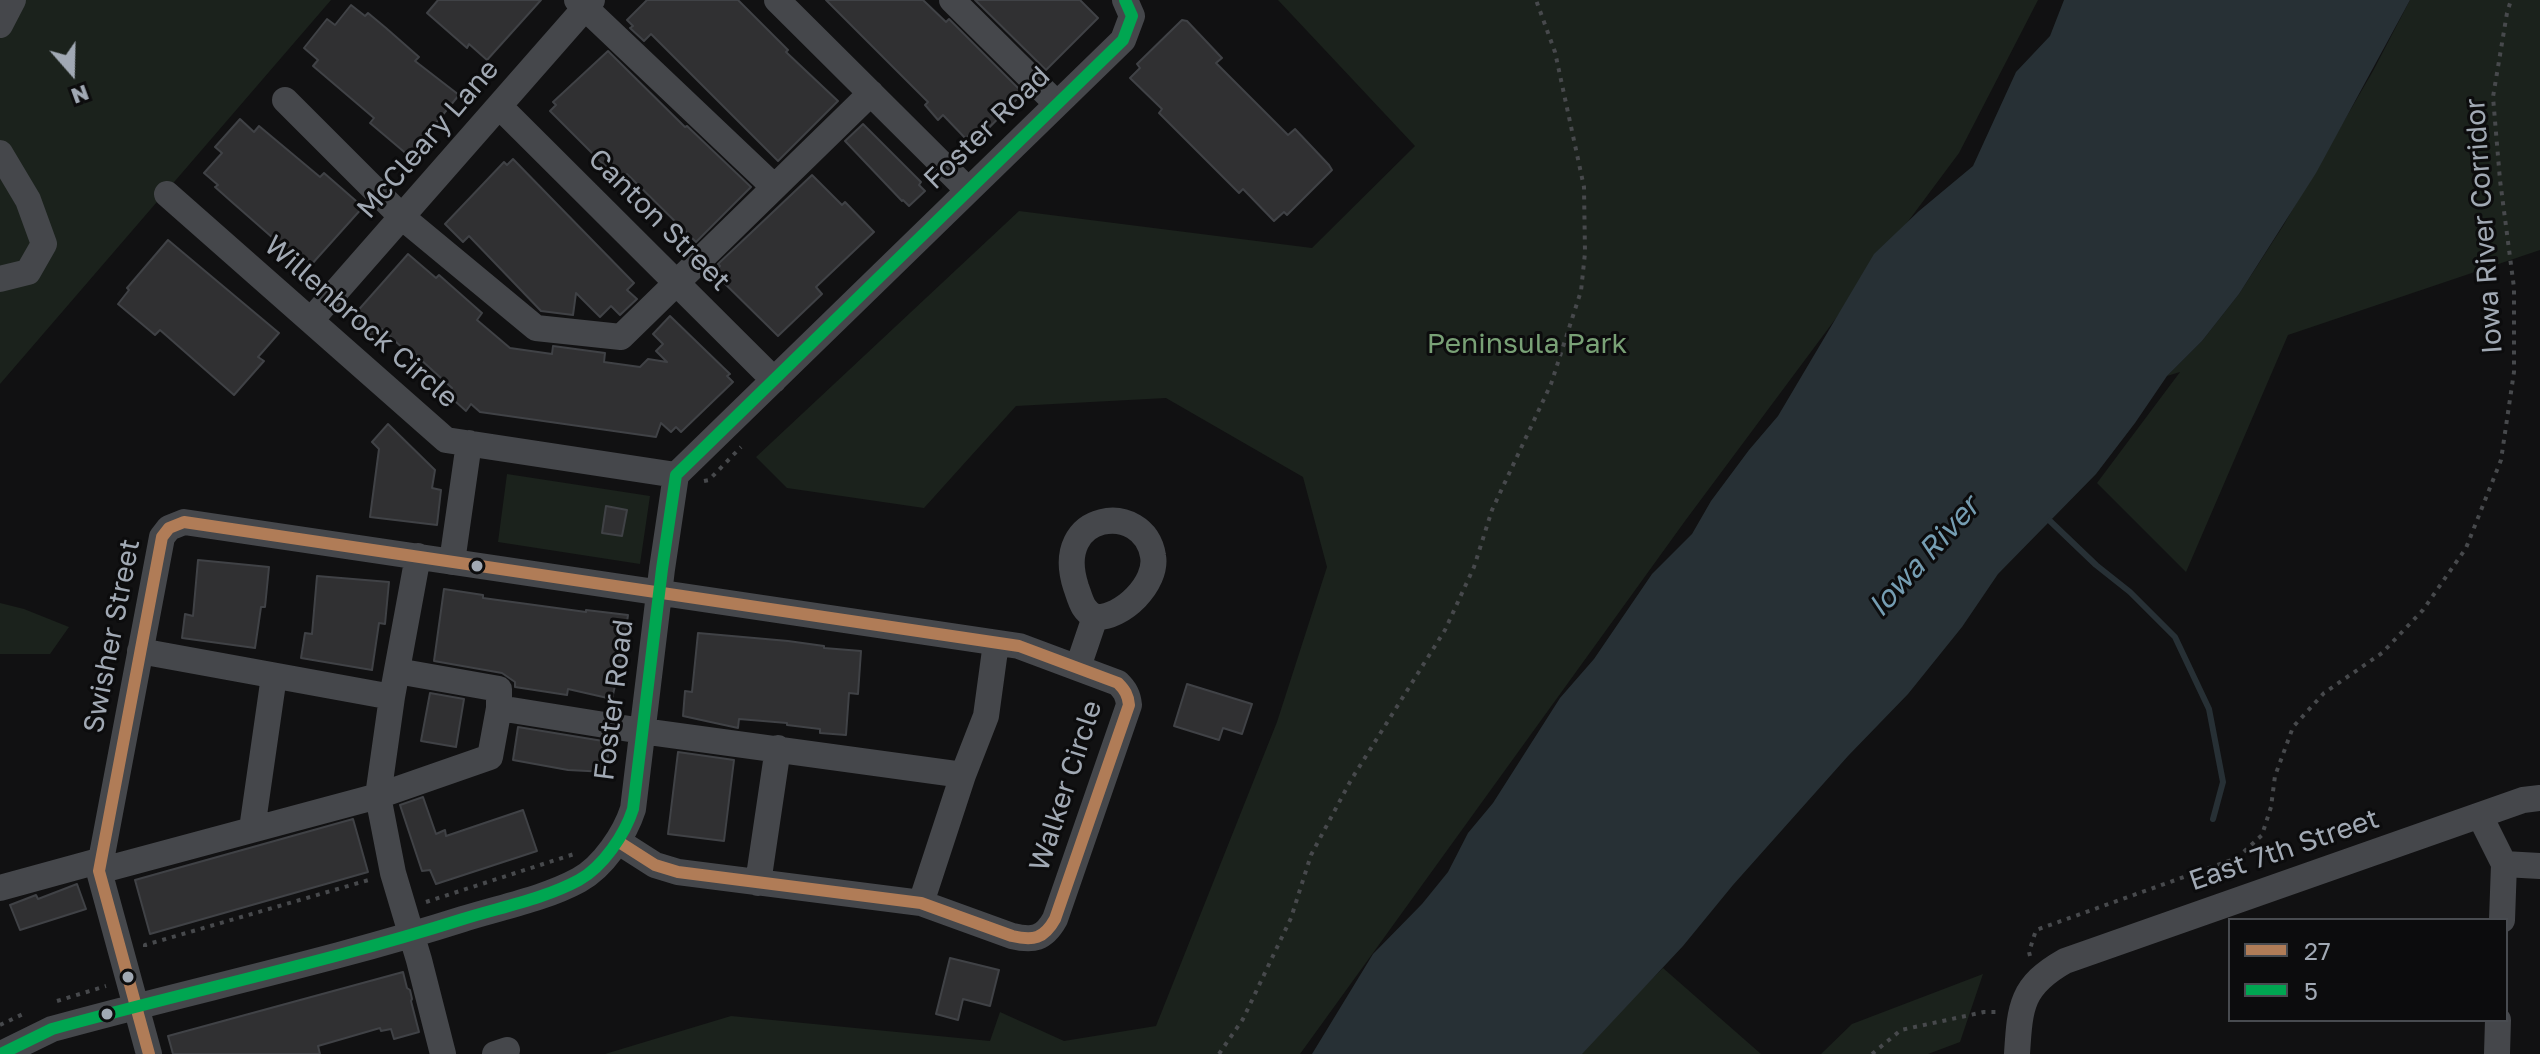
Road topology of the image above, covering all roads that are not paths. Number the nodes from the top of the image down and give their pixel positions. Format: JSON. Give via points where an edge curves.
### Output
{"nodes":[{"id":1,"x":13,"y":0,"type":"edge"},
{"id":2,"x":777,"y":0,"type":"edge"},
{"id":3,"x":952,"y":0,"type":"edge"},
{"id":4,"x":1125,"y":0,"type":"edge"},
{"id":5,"x":585,"y":3,"type":"edge"},
{"id":6,"x":0,"y":25,"type":"edge"},
{"id":7,"x":871,"y":93,"type":"junction"},
{"id":8,"x":285,"y":100,"type":"dead end"},
{"id":9,"x":1057,"y":104,"type":"junction"},
{"id":10,"x":499,"y":106,"type":"junction"},
{"id":11,"x":0,"y":153,"type":"edge"},
{"id":12,"x":773,"y":186,"type":"junction"},
{"id":13,"x":968,"y":190,"type":"junction"},
{"id":14,"x":167,"y":194,"type":"dead end"},
{"id":15,"x":402,"y":217,"type":"junction"},
{"id":16,"x":0,"y":279,"type":"edge"},
{"id":17,"x":676,"y":282,"type":"junction"},
{"id":18,"x":311,"y":320,"type":"junction"},
{"id":19,"x":774,"y":380,"type":"junction"},
{"id":20,"x":469,"y":443,"type":"junction"},
{"id":21,"x":676,"y":475,"type":"junction"},
{"id":22,"x":418,"y":556,"type":"junction"},
{"id":23,"x":452,"y":562,"type":"junction"},
{"id":24,"x":659,"y":593,"type":"junction"},
{"id":25,"x":1095,"y":617,"type":"dead end"},
{"id":26,"x":996,"y":643,"type":"junction"},
{"id":27,"x":140,"y":651,"type":"junction"},
{"id":28,"x":1078,"y":667,"type":"junction"},
{"id":29,"x":397,"y":671,"type":"junction"},
{"id":30,"x":274,"y":676,"type":"junction"},
{"id":31,"x":392,"y":697,"type":"junction"},
{"id":32,"x":499,"y":708,"type":"junction"},
{"id":33,"x":642,"y":731,"type":"junction"},
{"id":34,"x":778,"y":748,"type":"junction"},
{"id":35,"x":963,"y":775,"type":"junction"},
{"id":36,"x":378,"y":796,"type":"junction"},
{"id":37,"x":2534,"y":796,"type":"edge"},
{"id":38,"x":2480,"y":816,"type":"junction"},
{"id":39,"x":252,"y":829,"type":"junction"},
{"id":40,"x":619,"y":842,"type":"junction"},
{"id":41,"x":2504,"y":864,"type":"junction"},
{"id":42,"x":100,"y":866,"type":"junction"},
{"id":43,"x":2540,"y":866,"type":"edge"},
{"id":44,"x":758,"y":883,"type":"junction"},
{"id":45,"x":0,"y":888,"type":"edge"},
{"id":46,"x":921,"y":903,"type":"junction"},
{"id":47,"x":2502,"y":918,"type":"edge"},
{"id":48,"x":410,"y":936,"type":"junction"},
{"id":49,"x":136,"y":1006,"type":"junction"},
{"id":50,"x":2498,"y":1022,"type":"edge"},
{"id":51,"x":1,"y":1054,"type":"edge"},
{"id":52,"x":149,"y":1054,"type":"edge"},
{"id":53,"x":443,"y":1054,"type":"edge"},
{"id":54,"x":2017,"y":1054,"type":"edge"},
{"id":55,"x":2497,"y":1054,"type":"edge"}],
"edges":[{"from":1,"to":6,"type":"street"},
{"from":2,"to":7,"type":"street"},
{"from":3,"to":9,"type":"street"},
{"from":4,"to":9,"type":"street","name":"Foster Road","via":[[1132,16],[1123,40]]},
{"from":5,"to":10,"type":"street","name":"McCleary Lane"},
{"from":5,"to":12,"type":"street"},
{"from":7,"to":12,"type":"street"},
{"from":7,"to":13,"type":"street"},
{"from":8,"to":15,"type":"street"},
{"from":9,"to":13,"type":"street","name":"Foster Road"},
{"from":10,"to":15,"type":"street","name":"McCleary Lane"},
{"from":10,"to":17,"type":"street","name":"Canton Street"},
{"from":11,"to":16,"type":"street","via":[[28,200],[44,244],[28,272]]},
{"from":12,"to":17,"type":"street"},
{"from":13,"to":19,"type":"street","name":"Foster Road"},
{"from":14,"to":18,"type":"street","name":"Willenbrock Circle"},
{"from":15,"to":17,"type":"street","via":[[536,328],[621,337]]},
{"from":15,"to":18,"type":"street","name":"McCleary Lane"},
{"from":17,"to":19,"type":"street","name":"Canton Street"},
{"from":18,"to":20,"type":"street","name":"Willenbrock Circle","via":[[446,440]]},
{"from":19,"to":21,"type":"street","name":"Foster Road"},
{"from":20,"to":21,"type":"street","name":"Willenbrock Circle"},
{"from":20,"to":23,"type":"street"},
{"from":21,"to":24,"type":"street","name":"Foster Road"},
{"from":22,"to":23,"type":"street","name":"Swisher Street"},
{"from":22,"to":27,"type":"street","name":"Swisher Street","via":[[184,522],[162,537]]},
{"from":22,"to":29,"type":"street"},
{"from":23,"to":24,"type":"street","name":"Swisher Street"},
{"from":24,"to":26,"type":"street","name":"Walker Circle"},
{"from":24,"to":33,"type":"street","name":"Foster Road"},
{"from":25,"to":28,"type":"street"},
{"from":26,"to":28,"type":"street","name":"Walker Circle"},
{"from":26,"to":35,"type":"street","via":[[986,716]]},
{"from":27,"to":30,"type":"street"},
{"from":27,"to":42,"type":"street","name":"Swisher Street"},
{"from":28,"to":46,"type":"street","name":"Walker Circle","via":[[1118,683],[1129,705],[1048,931],[1023,939]]},
{"from":29,"to":31,"type":"street"},
{"from":29,"to":32,"type":"street","via":[[499,689]]},
{"from":30,"to":31,"type":"street"},
{"from":30,"to":39,"type":"street"},
{"from":31,"to":36,"type":"street"},
{"from":32,"to":33,"type":"street"},
{"from":32,"to":36,"type":"street","via":[[490,757]]},
{"from":33,"to":34,"type":"street"},
{"from":33,"to":40,"type":"street","name":"Foster Road","via":[[633,809]]},
{"from":34,"to":35,"type":"street"},
{"from":34,"to":44,"type":"street"},
{"from":35,"to":46,"type":"street"},
{"from":36,"to":39,"type":"street"},
{"from":36,"to":48,"type":"street"},
{"from":37,"to":38,"type":"street","name":"East 7th Street"},
{"from":38,"to":41,"type":"street"},
{"from":38,"to":54,"type":"street","name":"East 7th Street","via":[[2065,961],[2043,973],[2026,995]]},
{"from":39,"to":42,"type":"street"},
{"from":40,"to":44,"type":"street","name":"Walker Circle","via":[[655,865],[678,872]]},
{"from":40,"to":48,"type":"street","name":"Foster Road","via":[[581,879]]},
{"from":41,"to":43,"type":"street"},
{"from":41,"to":47,"type":"street"},
{"from":42,"to":45,"type":"street"},
{"from":42,"to":49,"type":"street","name":"Swisher Street"},
{"from":44,"to":46,"type":"street","name":"Walker Circle"},
{"from":48,"to":49,"type":"street","name":"Foster Road"},
{"from":48,"to":53,"type":"street"},
{"from":49,"to":51,"type":"street","name":"Foster Road","via":[[52,1029]]},
{"from":49,"to":52,"type":"street","name":"Swisher Street"},
{"from":50,"to":55,"type":"street"}]}
